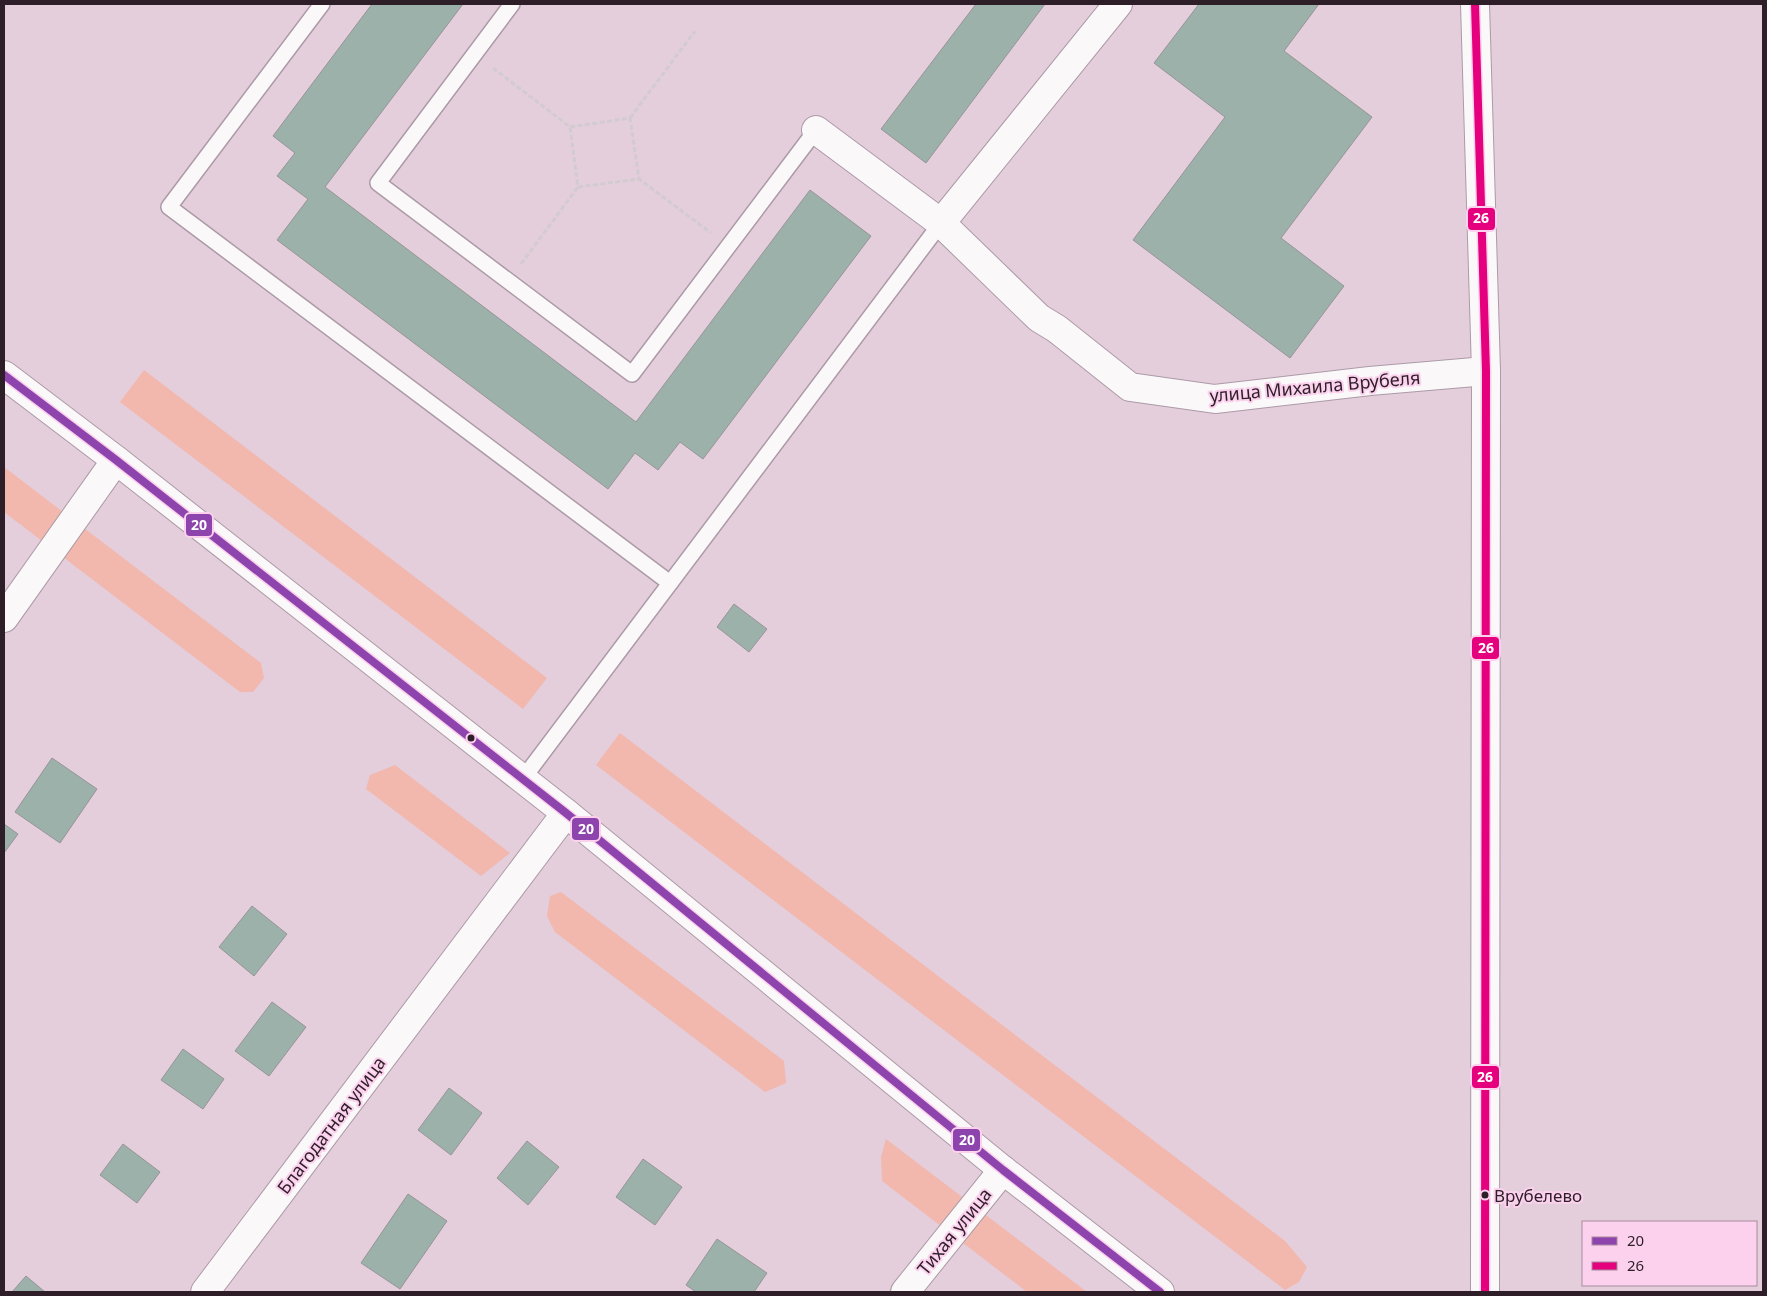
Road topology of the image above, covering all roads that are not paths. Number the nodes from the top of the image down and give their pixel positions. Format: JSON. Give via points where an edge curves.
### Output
{"nodes":[{"id":1,"x":322,"y":4,"type":"edge"},
{"id":2,"x":512,"y":4,"type":"edge"},
{"id":3,"x":1118,"y":4,"type":"edge"},
{"id":4,"x":1475,"y":4,"type":"edge"},
{"id":5,"x":816,"y":130,"type":"joint"},
{"id":6,"x":940,"y":223,"type":"junction"},
{"id":7,"x":1486,"y":371,"type":"junction"},
{"id":8,"x":4,"y":375,"type":"edge"},
{"id":9,"x":116,"y":460,"type":"junction"},
{"id":10,"x":670,"y":583,"type":"junction"},
{"id":11,"x":4,"y":618,"type":"edge"},
{"id":12,"x":522,"y":780,"type":"junction"},
{"id":13,"x":566,"y":813,"type":"junction"},
{"id":14,"x":1003,"y":1170,"type":"junction"},
{"id":15,"x":205,"y":1292,"type":"edge"},
{"id":16,"x":905,"y":1292,"type":"edge"},
{"id":17,"x":1160,"y":1292,"type":"edge"},
{"id":18,"x":1485,"y":1292,"type":"edge"}],
"edges":[{"from":1,"to":10,"type":"lane","via":[[169,207]]},
{"from":2,"to":5,"type":"lane","via":[[378,183],[632,374]]},
{"from":3,"to":6,"type":"street"},
{"from":4,"to":7,"type":"street"},
{"from":5,"to":6,"type":"street","name":"улица Михаила Врубеля"},
{"from":6,"to":7,"type":"street","name":"улица Михаила Врубеля","via":[[1039,318],[1130,387],[1215,399]]},
{"from":6,"to":10,"type":"lane"},
{"from":7,"to":18,"type":"street"},
{"from":8,"to":9,"type":"street"},
{"from":9,"to":11,"type":"street"},
{"from":9,"to":12,"type":"street"},
{"from":10,"to":12,"type":"lane"},
{"from":12,"to":13,"type":"street"},
{"from":13,"to":14,"type":"street"},
{"from":13,"to":15,"type":"street","name":"Благодатная улица"},
{"from":14,"to":16,"type":"street","name":"Тихая улица"},
{"from":14,"to":17,"type":"street"}]}
